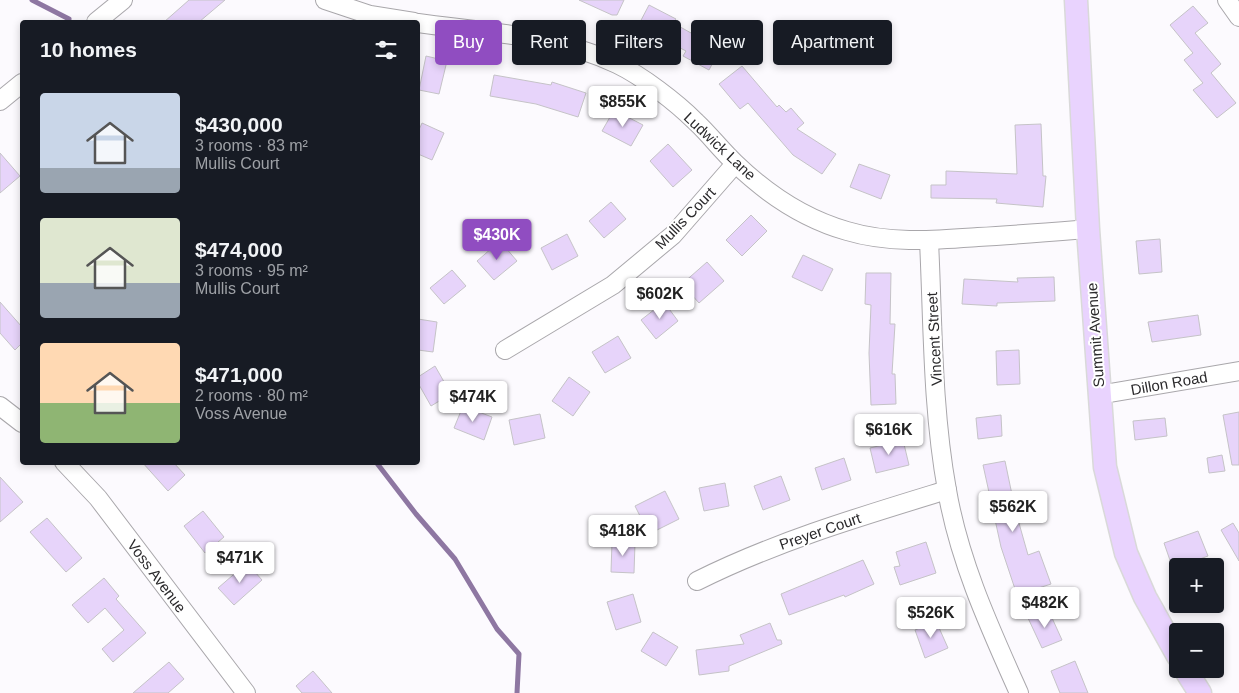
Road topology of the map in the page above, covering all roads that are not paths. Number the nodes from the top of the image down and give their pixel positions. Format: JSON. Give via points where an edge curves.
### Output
{"nodes":[{"id":1,"x":123,"y":0,"type":"edge"},
{"id":2,"x":325,"y":0,"type":"edge"},
{"id":3,"x":1076,"y":0,"type":"edge"},
{"id":4,"x":1227,"y":0,"type":"edge"},
{"id":5,"x":1239,"y":17,"type":"edge"},
{"id":6,"x":369,"y":19,"type":"edge"},
{"id":7,"x":98,"y":20,"type":"edge"},
{"id":8,"x":384,"y":20,"type":"edge"},
{"id":9,"x":420,"y":23,"type":"edge"},
{"id":10,"x":20,"y":85,"type":"edge"},
{"id":11,"x":0,"y":101,"type":"edge"},
{"id":12,"x":735,"y":164,"type":"junction"},
{"id":13,"x":1088,"y":229,"type":"junction"},
{"id":14,"x":929,"y":240,"type":"junction"},
{"id":15,"x":505,"y":350,"type":"dead end"},
{"id":16,"x":1239,"y":371,"type":"edge"},
{"id":17,"x":1098,"y":395,"type":"junction"},
{"id":18,"x":0,"y":406,"type":"edge"},
{"id":19,"x":20,"y":421,"type":"edge"},
{"id":20,"x":67,"y":465,"type":"edge"},
{"id":21,"x":947,"y":490,"type":"junction"},
{"id":22,"x":697,"y":581,"type":"dead end"},
{"id":23,"x":1169,"y":640,"type":"edge"},
{"id":24,"x":1191,"y":678,"type":"edge"},
{"id":25,"x":246,"y":693,"type":"edge"},
{"id":26,"x":1019,"y":693,"type":"edge"},
{"id":27,"x":1200,"y":693,"type":"edge"}],
"edges":[{"from":1,"to":7,"type":"street"},
{"from":2,"to":6,"type":"street"},
{"from":3,"to":13,"type":"main road","name":"Summit Avenue"},
{"from":4,"to":5,"type":"street"},
{"from":6,"to":8,"type":"street"},
{"from":9,"to":12,"type":"street","name":"Ludwick Lane","via":[[536,40],[617,64],[696,121]]},
{"from":10,"to":11,"type":"street"},
{"from":12,"to":14,"type":"street","name":"Ludwick Lane","via":[[807,217],[847,231],[882,238]]},
{"from":12,"to":15,"type":"street","name":"Mullis Court","via":[[673,235],[613,285]]},
{"from":13,"to":14,"type":"street","name":"Ludwick Lane"},
{"from":13,"to":17,"type":"main road","name":"Summit Avenue"},
{"from":14,"to":21,"type":"street","name":"Vincent Street","via":[[937,401]]},
{"from":16,"to":17,"type":"street","name":"Dillon Road"},
{"from":17,"to":23,"type":"main road","name":"Summit Avenue","via":[[1105,467],[1126,553]]},
{"from":18,"to":19,"type":"street"},
{"from":20,"to":25,"type":"street","name":"Voss Avenue","via":[[98,498]]},
{"from":21,"to":22,"type":"street","name":"Preyer Court","via":[[834,524],[736,561]]},
{"from":21,"to":26,"type":"street","name":"Vincent Street","via":[[965,561]]},
{"from":24,"to":27,"type":"main road"}]}
